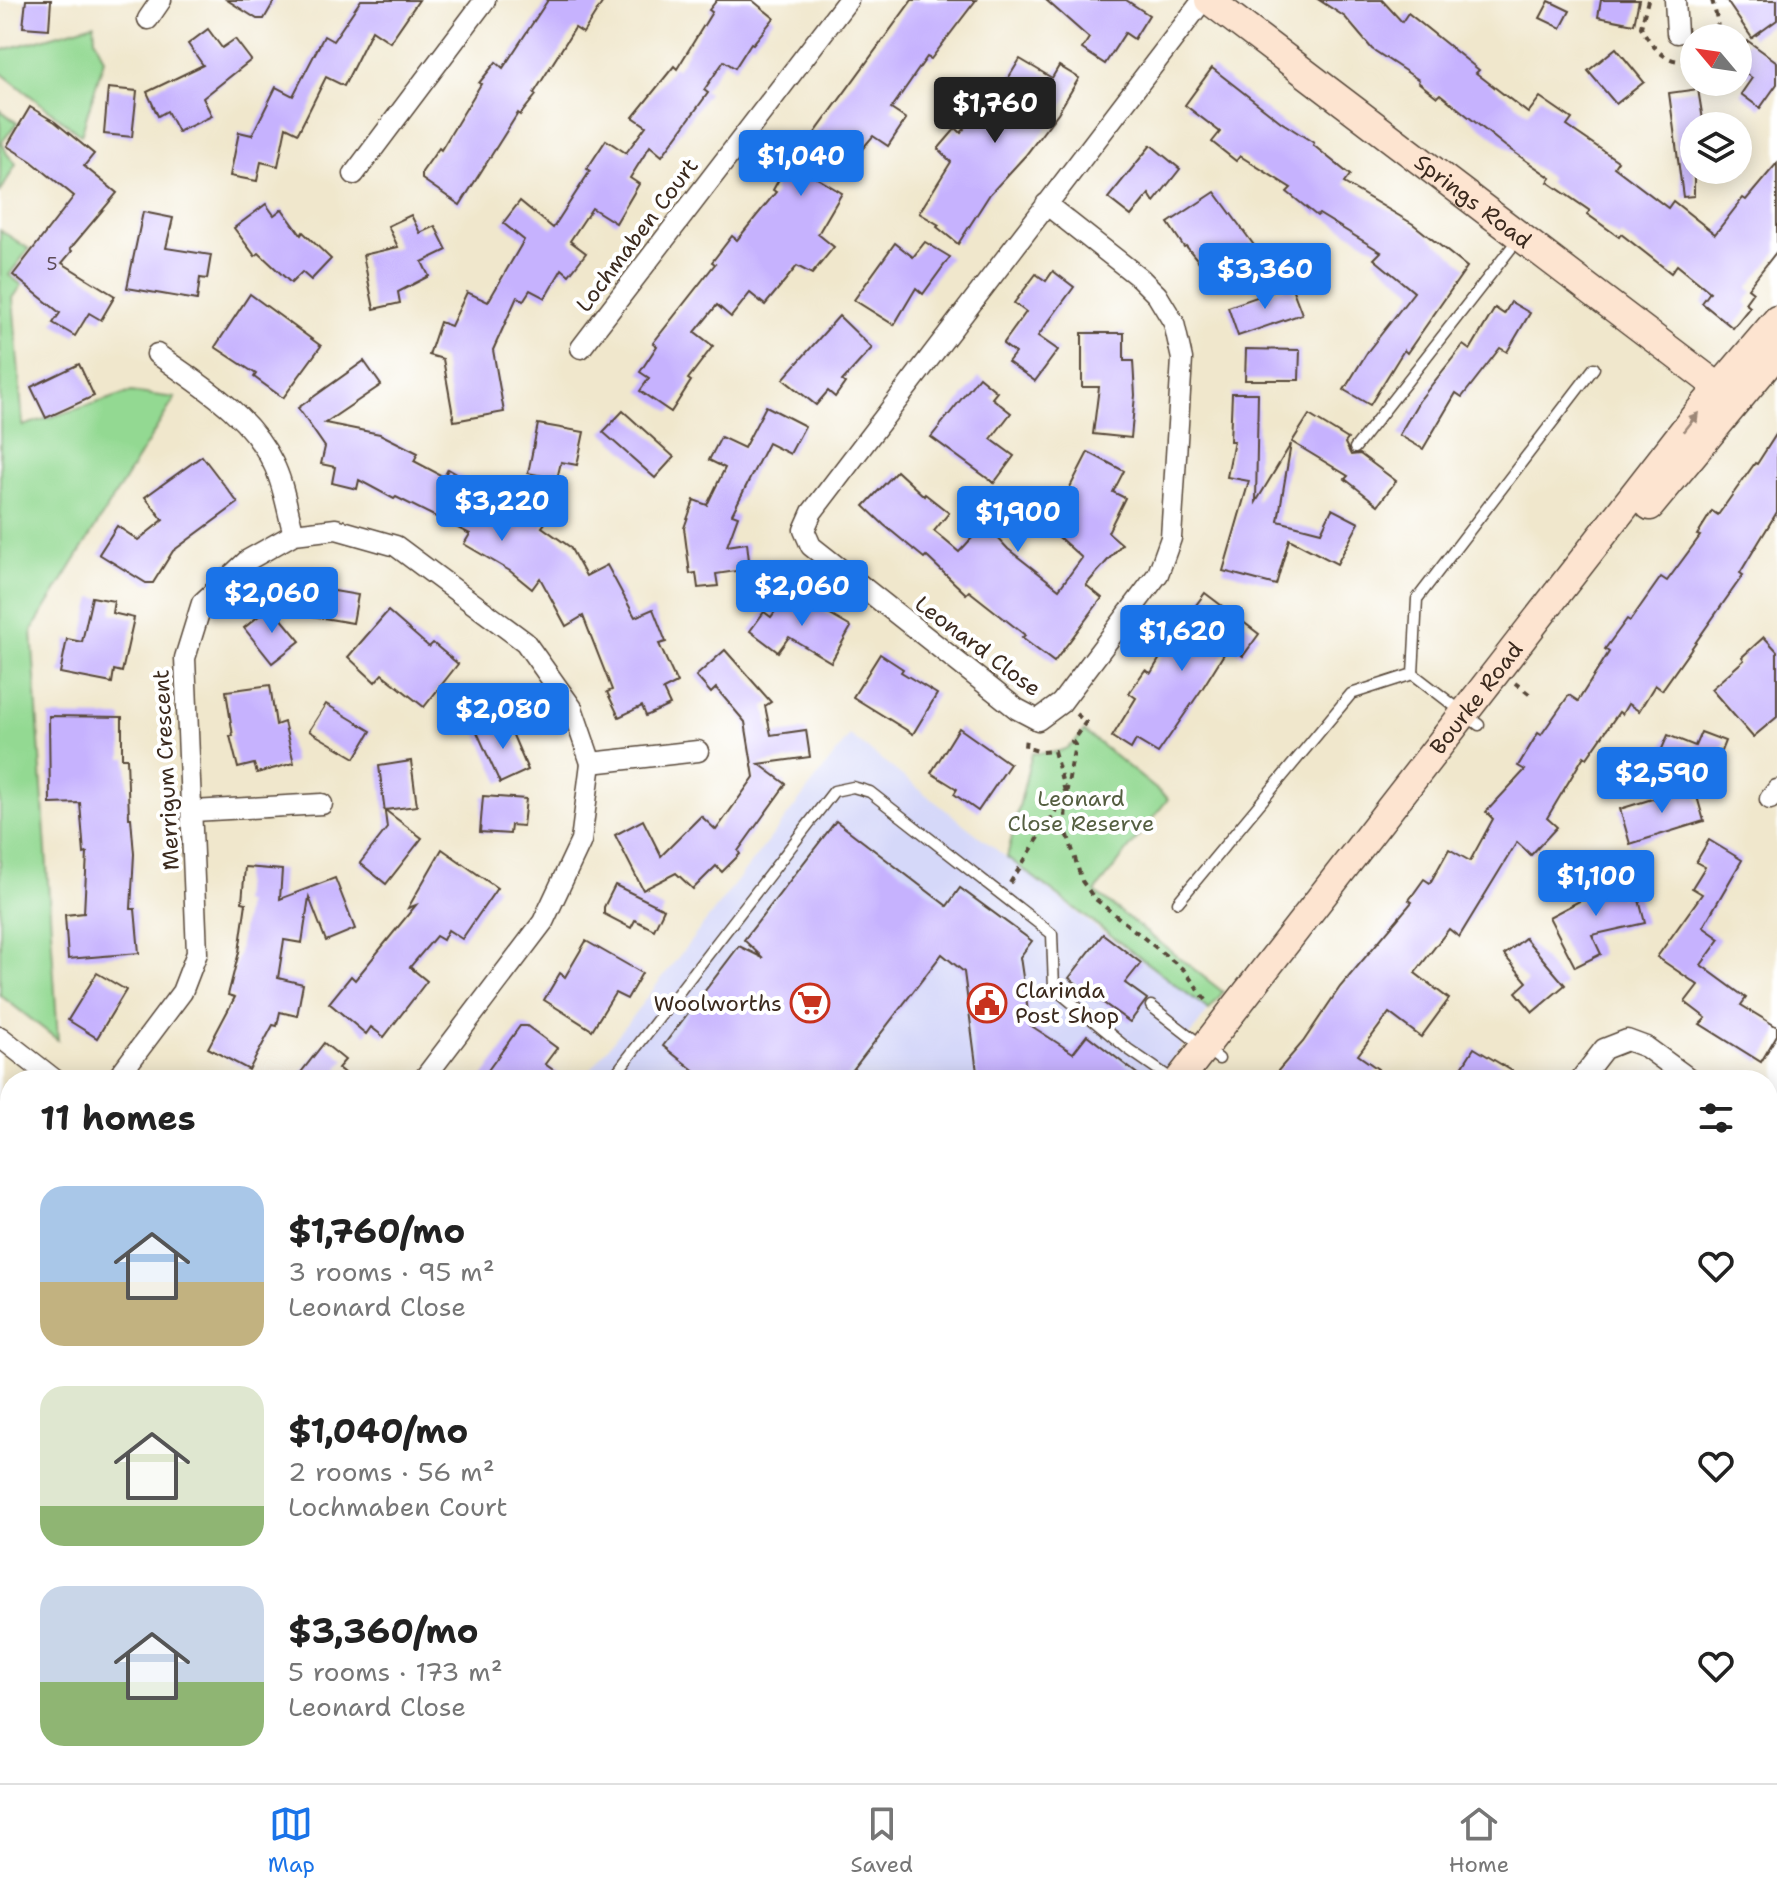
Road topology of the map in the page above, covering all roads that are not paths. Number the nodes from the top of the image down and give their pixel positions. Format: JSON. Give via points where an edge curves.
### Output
{"nodes":[{"id":1,"x":161,"y":0,"type":"edge"},
{"id":2,"x":485,"y":0,"type":"edge"},
{"id":3,"x":848,"y":0,"type":"edge"},
{"id":4,"x":1203,"y":0,"type":"edge"},
{"id":5,"x":1209,"y":0,"type":"edge"},
{"id":6,"x":1675,"y":0,"type":"edge"},
{"id":7,"x":148,"y":19,"type":"dead end"},
{"id":8,"x":1677,"y":33,"type":"dead end"},
{"id":9,"x":354,"y":174,"type":"dead end"},
{"id":10,"x":1046,"y":204,"type":"junction"},
{"id":11,"x":1521,"y":235,"type":"junction"},
{"id":12,"x":1777,"y":320,"type":"edge"},
{"id":13,"x":581,"y":348,"type":"dead end"},
{"id":14,"x":1777,"y":353,"type":"edge"},
{"id":15,"x":157,"y":354,"type":"dead end"},
{"id":16,"x":1594,"y":368,"type":"dead end"},
{"id":17,"x":1728,"y":395,"type":"junction"},
{"id":18,"x":1355,"y":448,"type":"dead end"},
{"id":19,"x":294,"y":534,"type":"junction"},
{"id":20,"x":1413,"y":674,"type":"junction"},
{"id":21,"x":1472,"y":719,"type":"junction"},
{"id":22,"x":698,"y":751,"type":"dead end"},
{"id":23,"x":591,"y":763,"type":"junction"},
{"id":24,"x":322,"y":804,"type":"dead end"},
{"id":25,"x":193,"y":811,"type":"junction"},
{"id":26,"x":1178,"y":902,"type":"dead end"},
{"id":27,"x":1151,"y":1006,"type":"dead end"},
{"id":28,"x":0,"y":1037,"type":"edge"},
{"id":29,"x":1209,"y":1062,"type":"edge"},
{"id":30,"x":42,"y":1070,"type":"edge"},
{"id":31,"x":124,"y":1070,"type":"edge"},
{"id":32,"x":431,"y":1070,"type":"edge"},
{"id":33,"x":619,"y":1070,"type":"edge"},
{"id":34,"x":1161,"y":1070,"type":"edge"},
{"id":35,"x":1588,"y":1070,"type":"edge"},
{"id":36,"x":1677,"y":1070,"type":"edge"}],
"edges":[{"from":1,"to":7,"type":"street"},
{"from":2,"to":9,"type":"street"},
{"from":3,"to":13,"type":"street","name":"Lochmaben Court"},
{"from":4,"to":10,"type":"street","name":"Leonard Close"},
{"from":5,"to":11,"type":"main road","name":"Springs Road"},
{"from":6,"to":8,"type":"street"},
{"from":10,"to":10,"type":"street","name":"Leonard Close","via":[[812,512],[804,530],[811,546],[1017,709],[1038,720],[1061,703],[1158,574],[1171,538],[1182,359],[1174,323],[1157,295]]},
{"from":11,"to":17,"type":"main road","name":"Springs Road"},
{"from":11,"to":18,"type":"lane"},
{"from":12,"to":17,"type":"main road","name":"Bourke Road"},
{"from":14,"to":17,"type":"main road","name":"Bourke Road"},
{"from":15,"to":19,"type":"street","via":[[253,428],[274,464]]},
{"from":16,"to":20,"type":"lane","via":[[1417,599]]},
{"from":17,"to":21,"type":"main road","name":"Bourke Road"},
{"from":19,"to":23,"type":"street","name":"Merrigum Crescent","via":[[336,529],[396,546],[525,642],[572,708]]},
{"from":19,"to":25,"type":"street","name":"Merrigum Crescent","via":[[248,560],[202,603],[185,658]]},
{"from":20,"to":21,"type":"lane"},
{"from":20,"to":26,"type":"lane","via":[[1351,694]]},
{"from":21,"to":29,"type":"main road","name":"Bourke Road"},
{"from":22,"to":23,"type":"street"},
{"from":23,"to":32,"type":"street","name":"Merrigum Crescent","via":[[581,841],[543,922]]},
{"from":24,"to":25,"type":"street"},
{"from":25,"to":31,"type":"street","name":"Merrigum Crescent","via":[[197,953],[182,992]]},
{"from":27,"to":29,"type":"lane"},
{"from":28,"to":30,"type":"street"},
{"from":33,"to":34,"type":"lane","via":[[834,791],[853,787],[870,792],[1052,934],[1054,988]]},
{"from":35,"to":36,"type":"street","via":[[1604,1049],[1627,1040]]}]}
